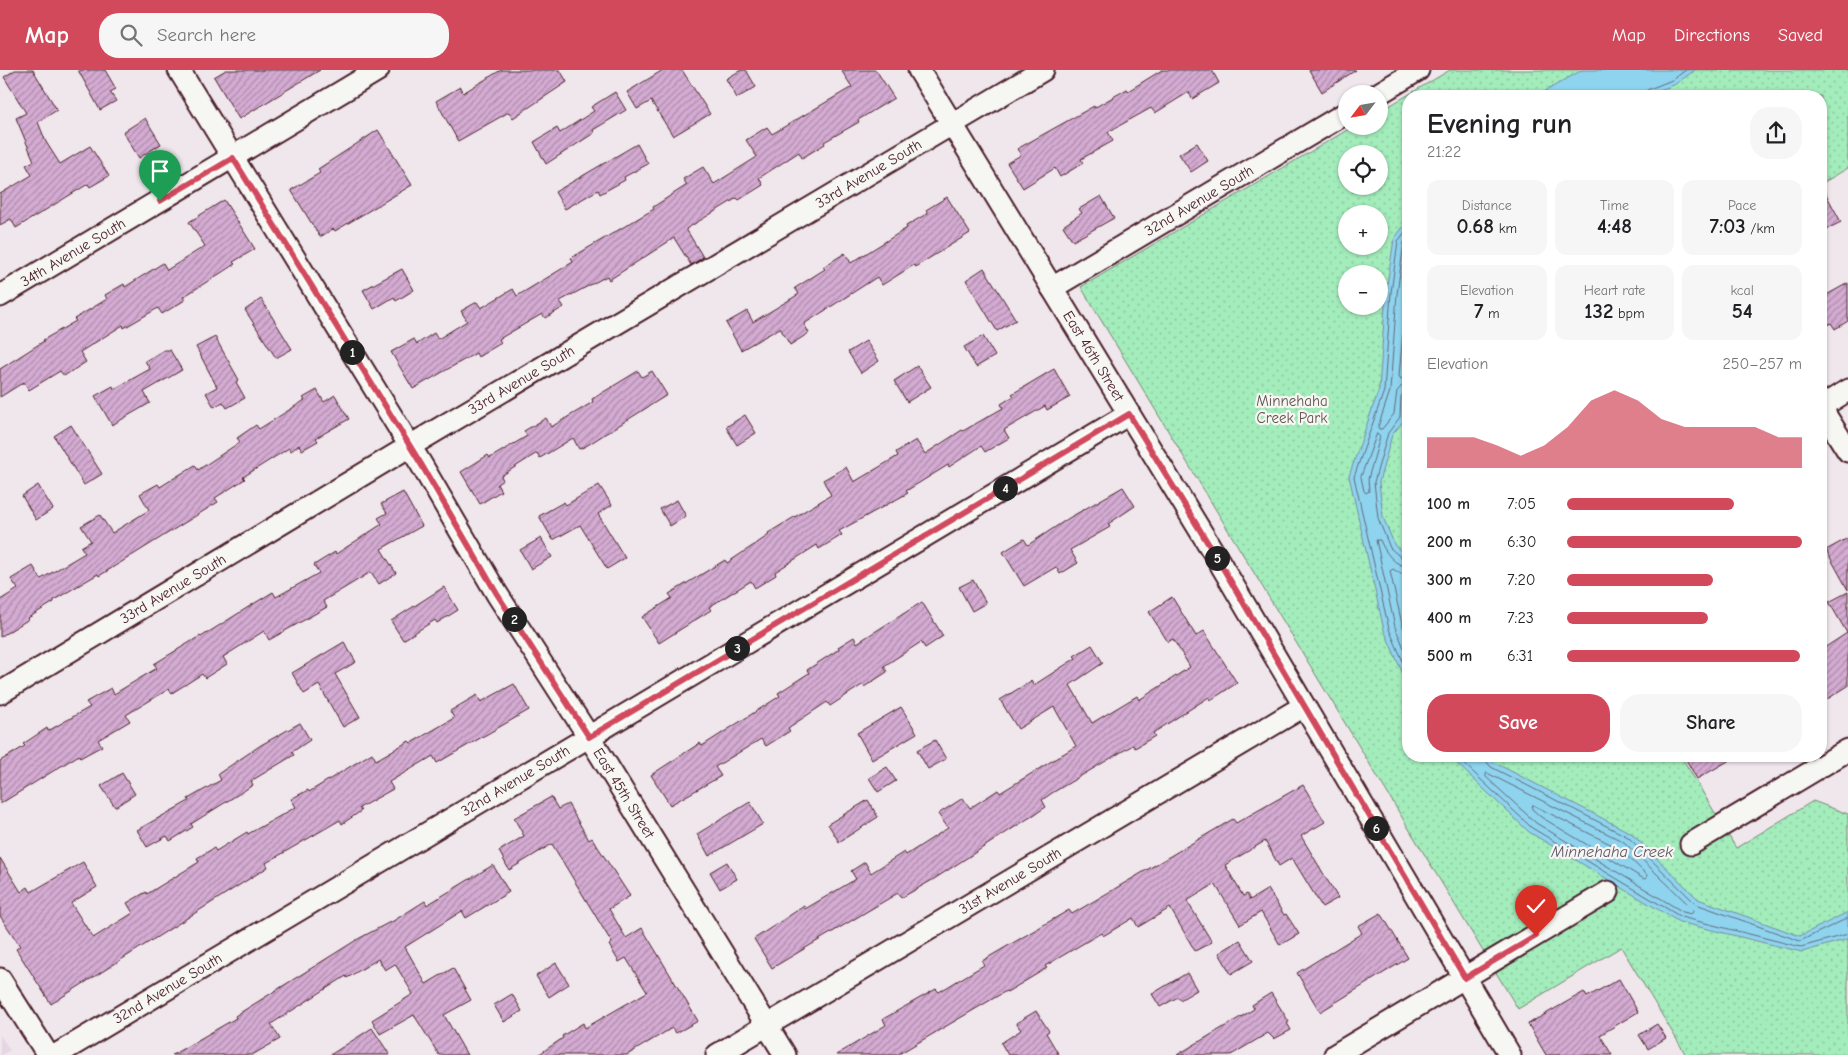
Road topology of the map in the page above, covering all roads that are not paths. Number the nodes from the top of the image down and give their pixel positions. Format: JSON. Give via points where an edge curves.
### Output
{"nodes":[{"id":1,"x":179,"y":70,"type":"edge"},
{"id":2,"x":378,"y":70,"type":"edge"},
{"id":3,"x":919,"y":70,"type":"edge"},
{"id":4,"x":1043,"y":70,"type":"edge"},
{"id":5,"x":1418,"y":70,"type":"edge"},
{"id":6,"x":1388,"y":88,"type":"edge"},
{"id":7,"x":1338,"y":118,"type":"edge"},
{"id":8,"x":952,"y":123,"type":"junction"},
{"id":9,"x":233,"y":158,"type":"junction"},
{"id":10,"x":1052,"y":288,"type":"junction"},
{"id":11,"x":0,"y":296,"type":"edge"},
{"id":12,"x":1848,"y":390,"type":"edge"},
{"id":13,"x":1827,"y":404,"type":"edge"},
{"id":14,"x":1129,"y":414,"type":"junction"},
{"id":15,"x":1827,"y":418,"type":"edge"},
{"id":16,"x":410,"y":446,"type":"junction"},
{"id":17,"x":1848,"y":451,"type":"edge"},
{"id":18,"x":0,"y":693,"type":"edge"},
{"id":19,"x":1304,"y":706,"type":"junction"},
{"id":20,"x":589,"y":737,"type":"junction"},
{"id":21,"x":1848,"y":750,"type":"edge"},
{"id":22,"x":1691,"y":844,"type":"dead end"},
{"id":23,"x":1608,"y":892,"type":"dead end"},
{"id":24,"x":1465,"y":978,"type":"junction"},
{"id":25,"x":0,"y":979,"type":"edge"},
{"id":26,"x":767,"y":1025,"type":"junction"},
{"id":27,"x":48,"y":1055,"type":"edge"},
{"id":28,"x":56,"y":1055,"type":"edge"},
{"id":29,"x":718,"y":1055,"type":"edge"},
{"id":30,"x":785,"y":1055,"type":"edge"},
{"id":31,"x":1335,"y":1055,"type":"edge"},
{"id":32,"x":1510,"y":1055,"type":"edge"}],
"edges":[{"from":1,"to":9,"type":"street","name":"East 45th Street"},
{"from":2,"to":9,"type":"street","name":"34th Avenue South"},
{"from":3,"to":8,"type":"street","name":"East 46th Street"},
{"from":4,"to":8,"type":"street","name":"33rd Avenue South"},
{"from":5,"to":6,"type":"street"},
{"from":7,"to":10,"type":"street","name":"32nd Avenue South"},
{"from":8,"to":10,"type":"street","name":"East 46th Street"},
{"from":8,"to":16,"type":"street","name":"33rd Avenue South"},
{"from":9,"to":11,"type":"street","name":"34th Avenue South"},
{"from":9,"to":16,"type":"street","name":"East 45th Street"},
{"from":10,"to":14,"type":"street","name":"East 46th Street"},
{"from":12,"to":13,"type":"street"},
{"from":14,"to":19,"type":"street","name":"East 46th Street"},
{"from":14,"to":20,"type":"street","name":"32nd Avenue South"},
{"from":15,"to":17,"type":"street"},
{"from":16,"to":18,"type":"street","name":"33rd Avenue South"},
{"from":16,"to":20,"type":"street","name":"East 45th Street","via":[[497,594]]},
{"from":19,"to":24,"type":"street","name":"East 46th Street"},
{"from":19,"to":26,"type":"street","name":"31st Avenue South"},
{"from":20,"to":26,"type":"street","name":"East 45th Street"},
{"from":20,"to":28,"type":"street","name":"32nd Avenue South"},
{"from":21,"to":22,"type":"street"},
{"from":23,"to":24,"type":"street"},
{"from":24,"to":31,"type":"street"},
{"from":24,"to":32,"type":"street","name":"East 46th Street"},
{"from":25,"to":27,"type":"street"},
{"from":26,"to":29,"type":"street","name":"31st Avenue South"},
{"from":26,"to":30,"type":"street","name":"East 45th Street"}]}
